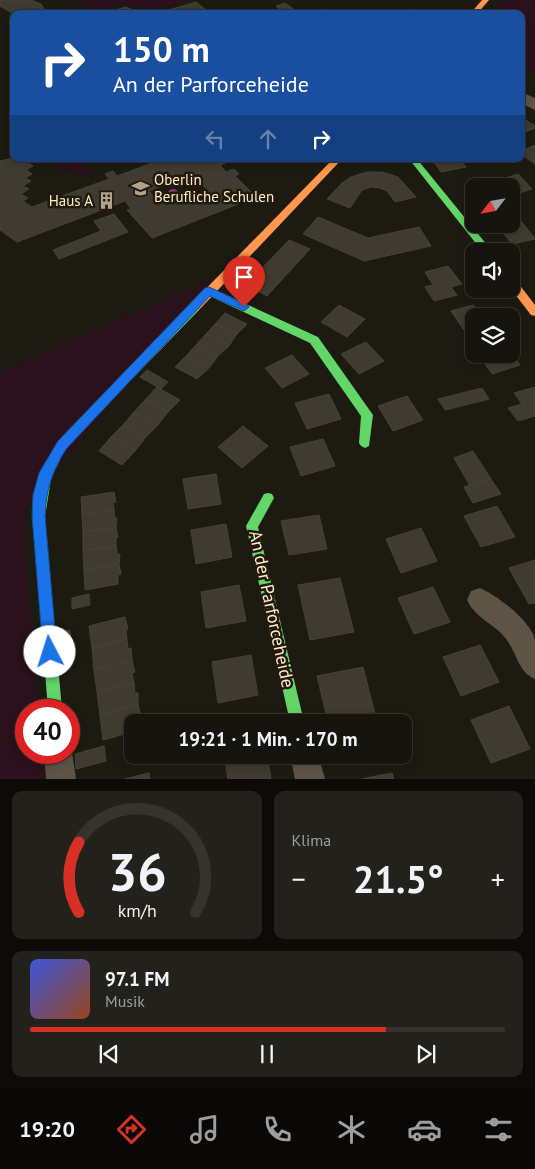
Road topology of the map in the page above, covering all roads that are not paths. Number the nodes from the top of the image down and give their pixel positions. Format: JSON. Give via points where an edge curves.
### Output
{"nodes":[{"id":1,"x":486,"y":0,"type":"edge"},
{"id":2,"x":477,"y":10,"type":"edge"},
{"id":3,"x":335,"y":162,"type":"edge"},
{"id":4,"x":415,"y":162,"type":"edge"},
{"id":5,"x":481,"y":243,"type":"edge"},
{"id":6,"x":209,"y":291,"type":"junction"},
{"id":7,"x":520,"y":293,"type":"edge"},
{"id":8,"x":535,"y":312,"type":"edge"},
{"id":9,"x":365,"y":442,"type":"dead end"},
{"id":10,"x":268,"y":498,"type":"dead end"},
{"id":11,"x":480,"y":600,"type":"dead end"},
{"id":12,"x":535,"y":666,"type":"edge"},
{"id":13,"x":54,"y":699,"type":"edge"},
{"id":14,"x":295,"y":714,"type":"edge"},
{"id":15,"x":59,"y":764,"type":"edge"},
{"id":16,"x":306,"y":764,"type":"edge"},
{"id":17,"x":61,"y":779,"type":"edge"},
{"id":18,"x":310,"y":779,"type":"edge"}],
"edges":[{"from":1,"to":2,"type":"street"},
{"from":3,"to":6,"type":"street"},
{"from":4,"to":5,"type":"street"},
{"from":6,"to":9,"type":"street","via":[[314,340],[367,415]]},
{"from":6,"to":13,"type":"street","via":[[62,444],[46,473],[39,495],[38,516]]},
{"from":7,"to":8,"type":"street"},
{"from":10,"to":14,"type":"street","name":"An der Parforceheide","via":[[252,526]]},
{"from":11,"to":12,"type":"street","via":[[515,629]]},
{"from":15,"to":17,"type":"street"},
{"from":16,"to":18,"type":"street"}]}
